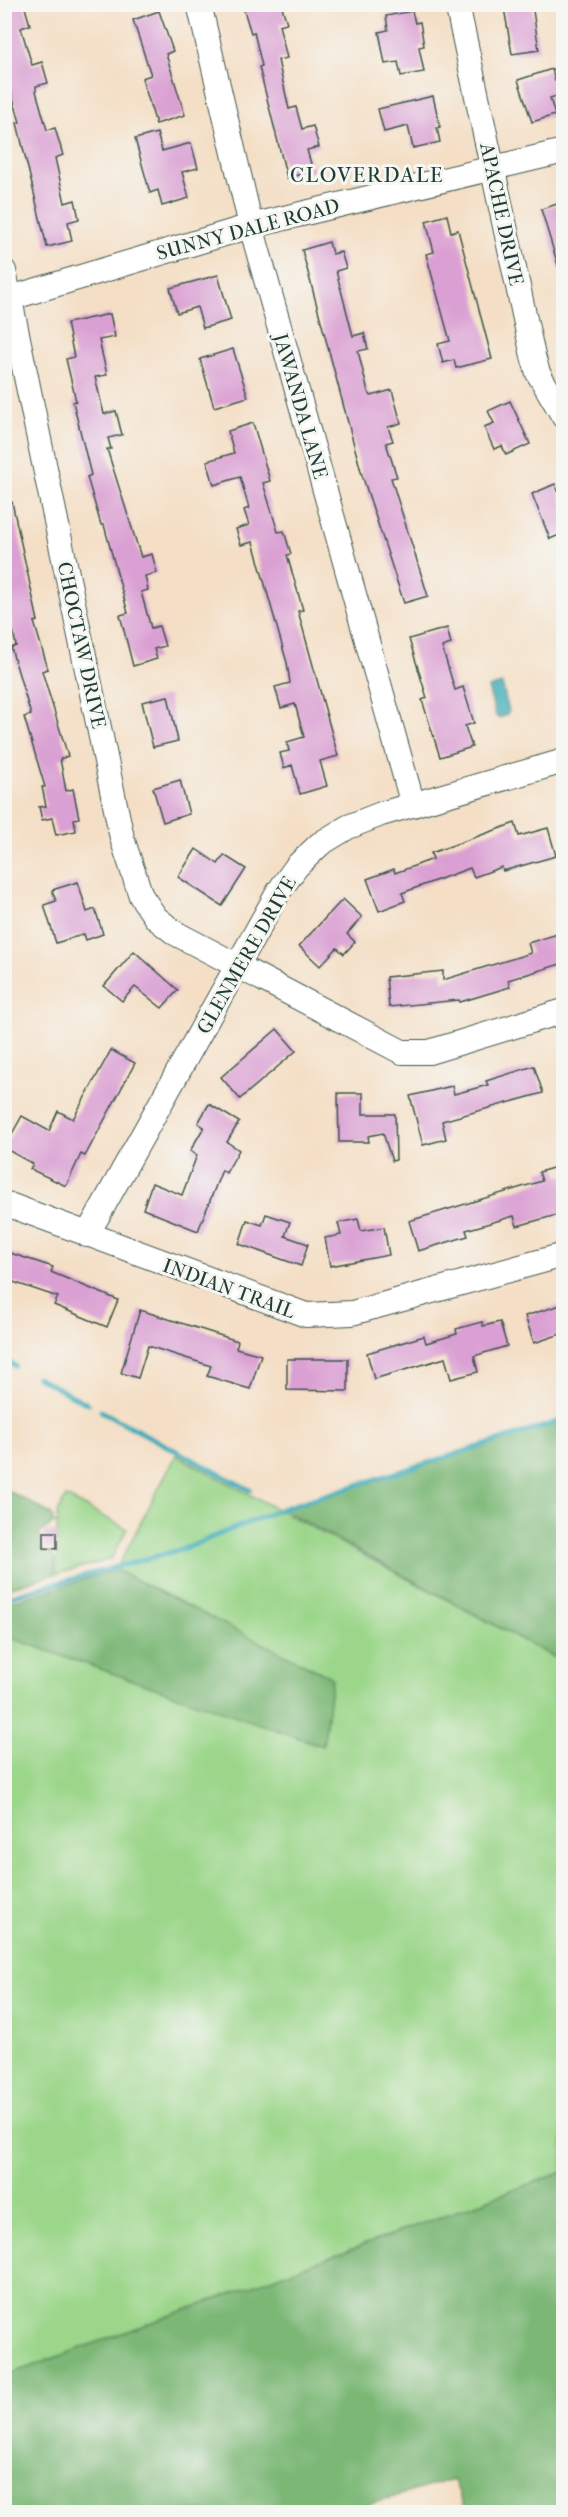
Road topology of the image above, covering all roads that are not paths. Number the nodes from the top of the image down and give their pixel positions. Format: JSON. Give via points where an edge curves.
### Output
{"nodes":[{"id":1,"x":199,"y":4,"type":"edge"},
{"id":2,"x":457,"y":4,"type":"edge"},
{"id":3,"x":564,"y":151,"type":"edge"},
{"id":4,"x":491,"y":167,"type":"junction"},
{"id":5,"x":251,"y":226,"type":"junction"},
{"id":6,"x":4,"y":272,"type":"edge"},
{"id":7,"x":7,"y":299,"type":"edge"},
{"id":8,"x":564,"y":417,"type":"edge"},
{"id":9,"x":564,"y":761,"type":"edge"},
{"id":10,"x":413,"y":805,"type":"junction"},
{"id":11,"x":238,"y":968,"type":"junction"},
{"id":12,"x":564,"y":1011,"type":"edge"},
{"id":13,"x":4,"y":1203,"type":"edge"},
{"id":14,"x":87,"y":1235,"type":"junction"},
{"id":15,"x":564,"y":1255,"type":"edge"}],
"edges":[{"from":1,"to":5,"type":"street","name":"JAWANDA LANE"},
{"from":2,"to":4,"type":"street","name":"APACHE DRIVE"},
{"from":3,"to":4,"type":"street","name":"SUNNY DALE ROAD"},
{"from":4,"to":5,"type":"street","name":"SUNNY DALE ROAD"},
{"from":4,"to":8,"type":"street","name":"APACHE DRIVE","via":[[532,356]]},
{"from":5,"to":7,"type":"street","name":"SUNNY DALE ROAD"},
{"from":5,"to":10,"type":"street","name":"JAWANDA LANE"},
{"from":6,"to":7,"type":"street","name":"CHOCTAW DRIVE"},
{"from":7,"to":11,"type":"street","name":"CHOCTAW DRIVE","via":[[130,868],[141,896],[156,918]]},
{"from":9,"to":10,"type":"street","name":"GLENMERE DRIVE"},
{"from":10,"to":11,"type":"street","name":"GLENMERE DRIVE","via":[[348,827],[320,844],[279,891]]},
{"from":11,"to":12,"type":"street","name":"CHOCTAW DRIVE","via":[[402,1052],[429,1052]]},
{"from":11,"to":14,"type":"street","name":"GLENMERE DRIVE"},
{"from":13,"to":14,"type":"street","name":"INDIAN TRAIL"},
{"from":14,"to":15,"type":"street","name":"INDIAN TRAIL","via":[[291,1312],[320,1316],[352,1313]]}]}
